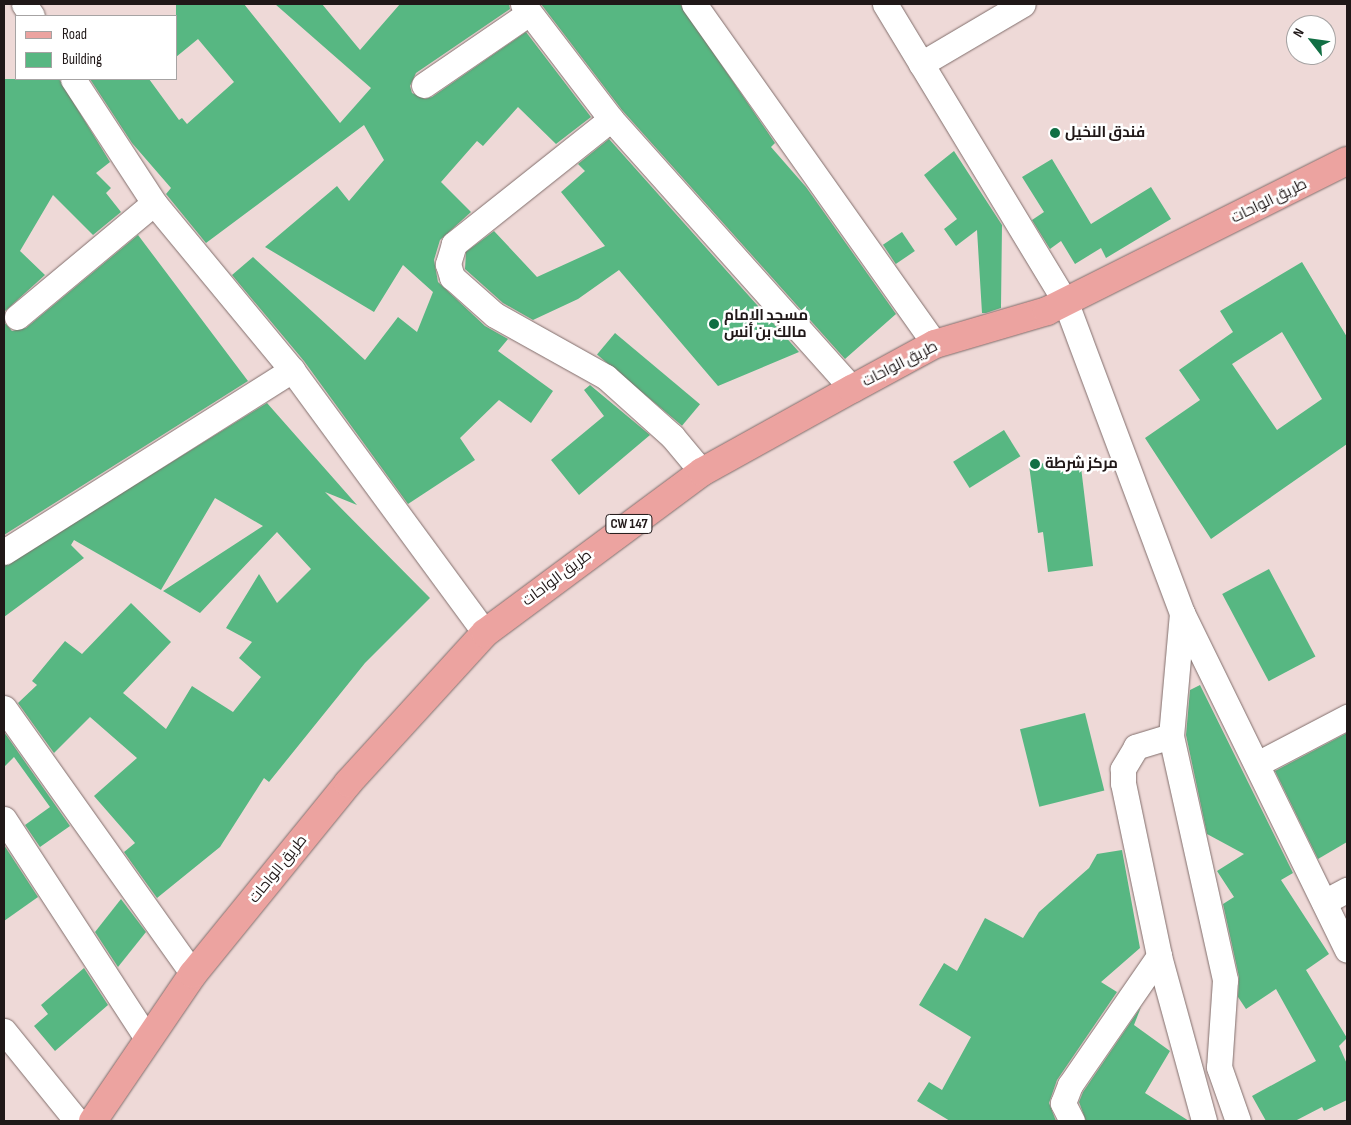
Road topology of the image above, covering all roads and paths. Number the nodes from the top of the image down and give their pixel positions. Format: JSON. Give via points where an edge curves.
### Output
{"nodes":[{"id":1,"x":24,"y":4,"type":"edge"},
{"id":2,"x":694,"y":4,"type":"edge"},
{"id":3,"x":885,"y":4,"type":"edge"},
{"id":4,"x":1023,"y":4,"type":"edge"},
{"id":5,"x":526,"y":8,"type":"edge"},
{"id":6,"x":31,"y":15,"type":"edge"},
{"id":7,"x":921,"y":64,"type":"junction"},
{"id":8,"x":74,"y":80,"type":"edge"},
{"id":9,"x":424,"y":85,"type":"dead end"},
{"id":10,"x":611,"y":119,"type":"junction"},
{"id":11,"x":1347,"y":161,"type":"edge"},
{"id":12,"x":154,"y":203,"type":"junction"},
{"id":13,"x":1066,"y":303,"type":"junction"},
{"id":14,"x":18,"y":317,"type":"dead end"},
{"id":15,"x":935,"y":344,"type":"junction"},
{"id":16,"x":292,"y":370,"type":"junction"},
{"id":17,"x":852,"y":388,"type":"junction"},
{"id":18,"x":702,"y":472,"type":"junction"},
{"id":19,"x":4,"y":552,"type":"edge"},
{"id":20,"x":1182,"y":613,"type":"junction"},
{"id":21,"x":485,"y":633,"type":"junction"},
{"id":22,"x":4,"y":708,"type":"edge"},
{"id":23,"x":1347,"y":717,"type":"edge"},
{"id":24,"x":1171,"y":736,"type":"junction"},
{"id":25,"x":1257,"y":764,"type":"junction"},
{"id":26,"x":4,"y":819,"type":"edge"},
{"id":27,"x":1347,"y":890,"type":"edge"},
{"id":28,"x":1324,"y":902,"type":"junction"},
{"id":29,"x":1347,"y":950,"type":"edge"},
{"id":30,"x":1159,"y":956,"type":"junction"},
{"id":31,"x":193,"y":974,"type":"junction"},
{"id":32,"x":4,"y":1031,"type":"edge"},
{"id":33,"x":147,"y":1038,"type":"junction"},
{"id":34,"x":76,"y":1121,"type":"edge"},
{"id":35,"x":93,"y":1121,"type":"edge"},
{"id":36,"x":1072,"y":1121,"type":"edge"},
{"id":37,"x":1204,"y":1121,"type":"edge"},
{"id":38,"x":1238,"y":1121,"type":"edge"}],
"edges":[{"from":1,"to":6,"type":"street"},
{"from":2,"to":15,"type":"street"},
{"from":3,"to":7,"type":"street"},
{"from":4,"to":7,"type":"street"},
{"from":5,"to":9,"type":"street"},
{"from":5,"to":10,"type":"street"},
{"from":7,"to":13,"type":"street"},
{"from":8,"to":12,"type":"street"},
{"from":10,"to":17,"type":"street"},
{"from":10,"to":18,"type":"street","via":[[454,244],[448,264],[452,277],[495,315],[606,377],[672,436]]},
{"from":11,"to":13,"type":"main road","name":"طريق الواحات","number":"CW 147"},
{"from":12,"to":14,"type":"street"},
{"from":12,"to":16,"type":"street"},
{"from":13,"to":15,"type":"main road","name":"طريق الواحات","number":"CW 147"},
{"from":13,"to":20,"type":"street"},
{"from":15,"to":17,"type":"main road","name":"طريق الواحات","number":"CW 147"},
{"from":16,"to":19,"type":"street"},
{"from":16,"to":21,"type":"street"},
{"from":17,"to":18,"type":"main road","name":"طريق الواحات","number":"CW 147"},
{"from":18,"to":21,"type":"main road","name":"طريق الواحات","number":"CW 147"},
{"from":20,"to":24,"type":"street"},
{"from":20,"to":25,"type":"street"},
{"from":21,"to":31,"type":"main road","name":"طريق الواحات","number":"CW 147","via":[[348,783]]},
{"from":22,"to":31,"type":"street"},
{"from":23,"to":25,"type":"street"},
{"from":24,"to":30,"type":"street","via":[[1136,747],[1123,769]]},
{"from":24,"to":38,"type":"street","via":[[1225,980],[1219,1067]]},
{"from":25,"to":28,"type":"street"},
{"from":26,"to":33,"type":"street"},
{"from":27,"to":28,"type":"street"},
{"from":28,"to":29,"type":"street"},
{"from":30,"to":36,"type":"street","via":[[1070,1085],[1063,1103]]},
{"from":30,"to":37,"type":"street"},
{"from":31,"to":33,"type":"main road","name":"طريق الواحات","number":"CW 147"},
{"from":32,"to":34,"type":"street"},
{"from":33,"to":35,"type":"main road","name":"طريق الواحات","number":"CW 147"}]}
